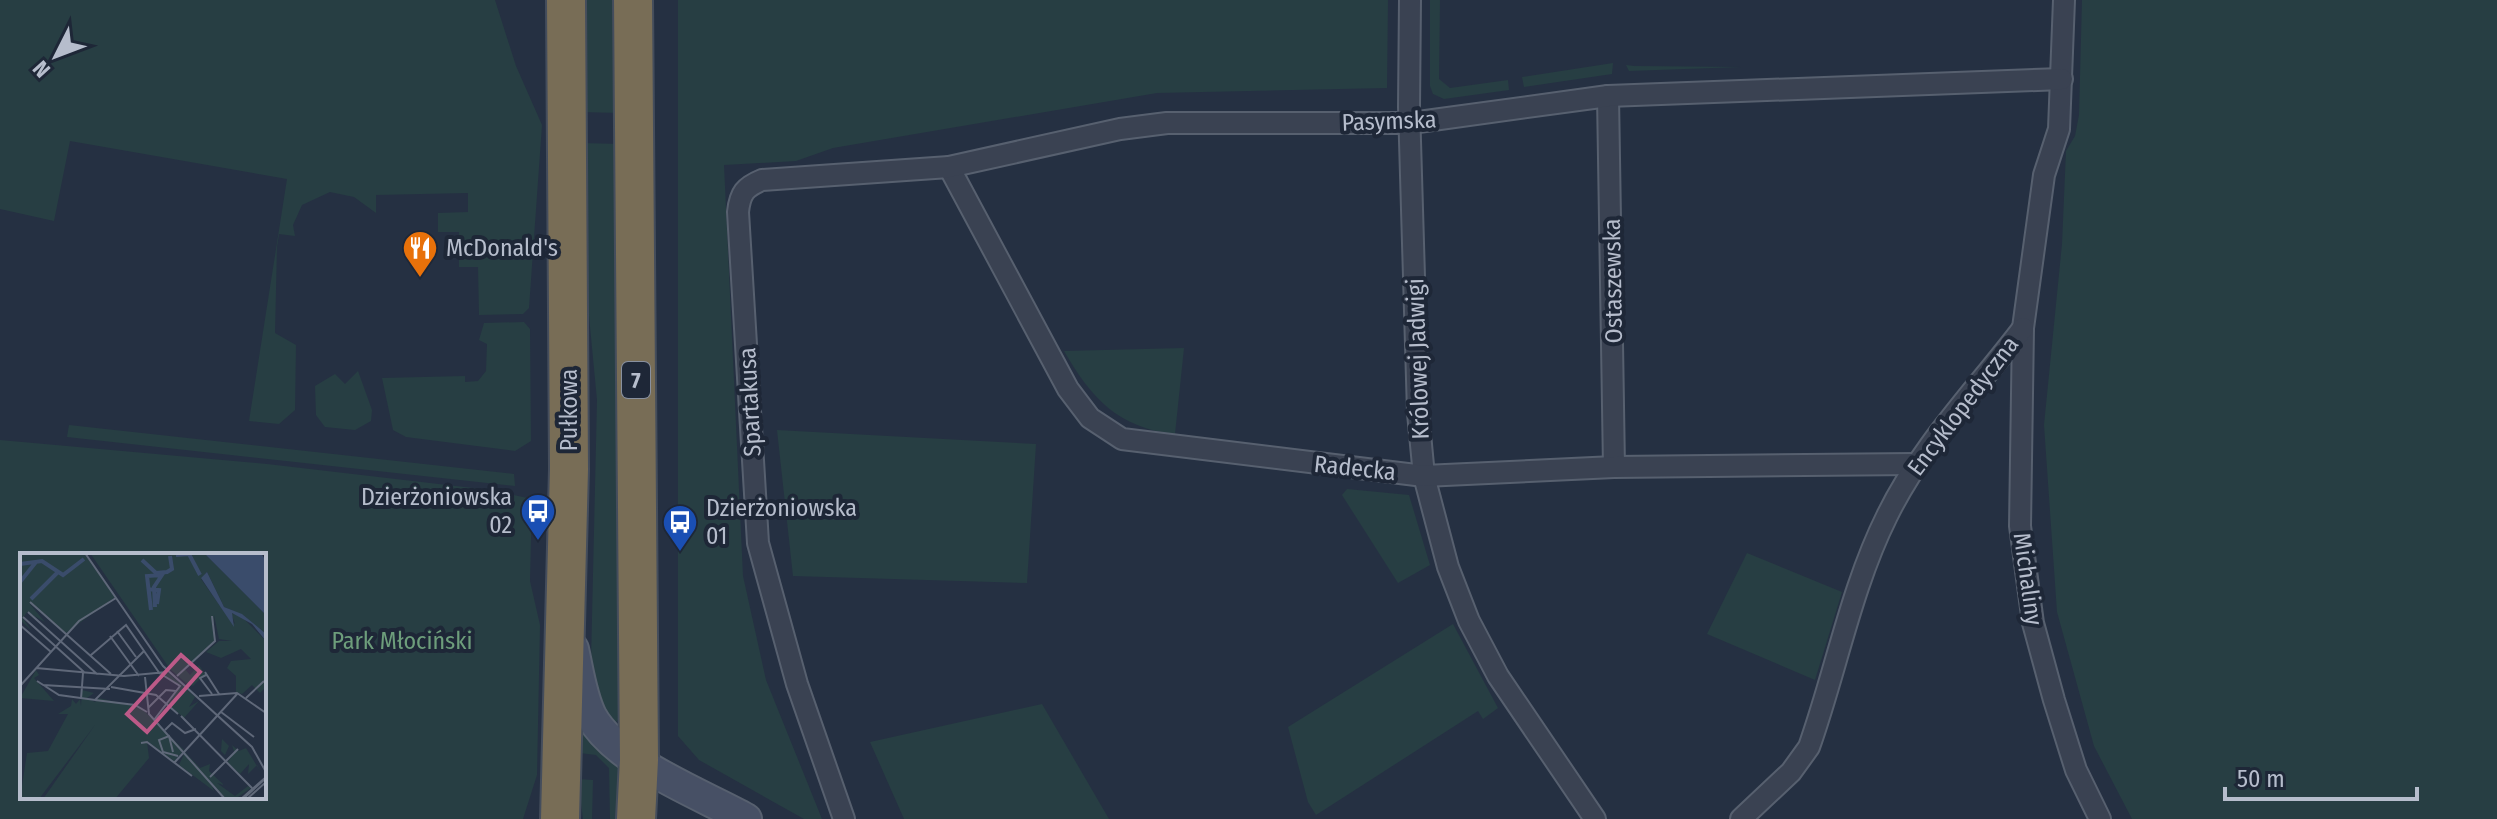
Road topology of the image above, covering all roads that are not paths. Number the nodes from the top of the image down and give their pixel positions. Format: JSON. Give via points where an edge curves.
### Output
{"nodes":[{"id":1,"x":566,"y":0,"type":"edge"},
{"id":2,"x":633,"y":0,"type":"edge"},
{"id":3,"x":1410,"y":0,"type":"edge"},
{"id":4,"x":2064,"y":0,"type":"edge"},
{"id":5,"x":2062,"y":79,"type":"junction"},
{"id":6,"x":1608,"y":96,"type":"junction"},
{"id":7,"x":1411,"y":123,"type":"junction"},
{"id":8,"x":949,"y":167,"type":"junction"},
{"id":9,"x":738,"y":212,"type":"joint"},
{"id":10,"x":2023,"y":328,"type":"junction"},
{"id":11,"x":1915,"y":464,"type":"junction"},
{"id":12,"x":1614,"y":467,"type":"junction"},
{"id":13,"x":1424,"y":476,"type":"junction"},
{"id":14,"x":566,"y":620,"type":"junction"},
{"id":15,"x":639,"y":760,"type":"junction"},
{"id":16,"x":560,"y":819,"type":"edge"},
{"id":17,"x":636,"y":819,"type":"edge"},
{"id":18,"x":746,"y":819,"type":"edge"},
{"id":19,"x":844,"y":819,"type":"edge"},
{"id":20,"x":1595,"y":819,"type":"edge"},
{"id":21,"x":1741,"y":819,"type":"edge"},
{"id":22,"x":2100,"y":819,"type":"edge"}],
"edges":[{"from":1,"to":14,"type":"highway","name":"Pułkowa"},
{"from":2,"to":15,"type":"highway","number":"7"},
{"from":3,"to":7,"type":"street","name":"Królowej Jadwigi"},
{"from":4,"to":5,"type":"street","name":"Encyklopedyczna"},
{"from":5,"to":6,"type":"street","name":"Pasymska"},
{"from":5,"to":10,"type":"street","name":"Encyklopedyczna","via":[[2059,129],[2044,175]]},
{"from":6,"to":7,"type":"street","name":"Pasymska"},
{"from":6,"to":12,"type":"street","name":"Ostaszewska"},
{"from":7,"to":8,"type":"street","name":"Pasymska","via":[[1167,123]]},
{"from":7,"to":13,"type":"street","name":"Królowej Jadwigi"},
{"from":8,"to":9,"type":"street","name":"Pasymska","via":[[762,180],[743,191]]},
{"from":8,"to":13,"type":"street","name":"Radecka","via":[[1068,389],[1108,432],[1122,439]]},
{"from":9,"to":19,"type":"street","name":"Spartakusa","via":[[758,543],[797,684]]},
{"from":10,"to":11,"type":"street","name":"Encyklopedyczna"},
{"from":10,"to":22,"type":"street","name":"Michaliny","via":[[2020,526],[2033,623],[2076,770]]},
{"from":11,"to":12,"type":"street","name":"Radecka"},
{"from":11,"to":21,"type":"street","name":"Encyklopedyczna","via":[[1864,574],[1809,747],[1791,772]]},
{"from":12,"to":13,"type":"street","name":"Radecka"},
{"from":13,"to":20,"type":"street","name":"Królowej Jadwigi","via":[[1448,567],[1469,621],[1498,676]]},
{"from":14,"to":15,"type":"street","via":[[592,717],[612,741]]},
{"from":14,"to":16,"type":"highway","name":"Pułkowa"},
{"from":15,"to":17,"type":"highway","number":"7"},
{"from":15,"to":18,"type":"street"}]}
